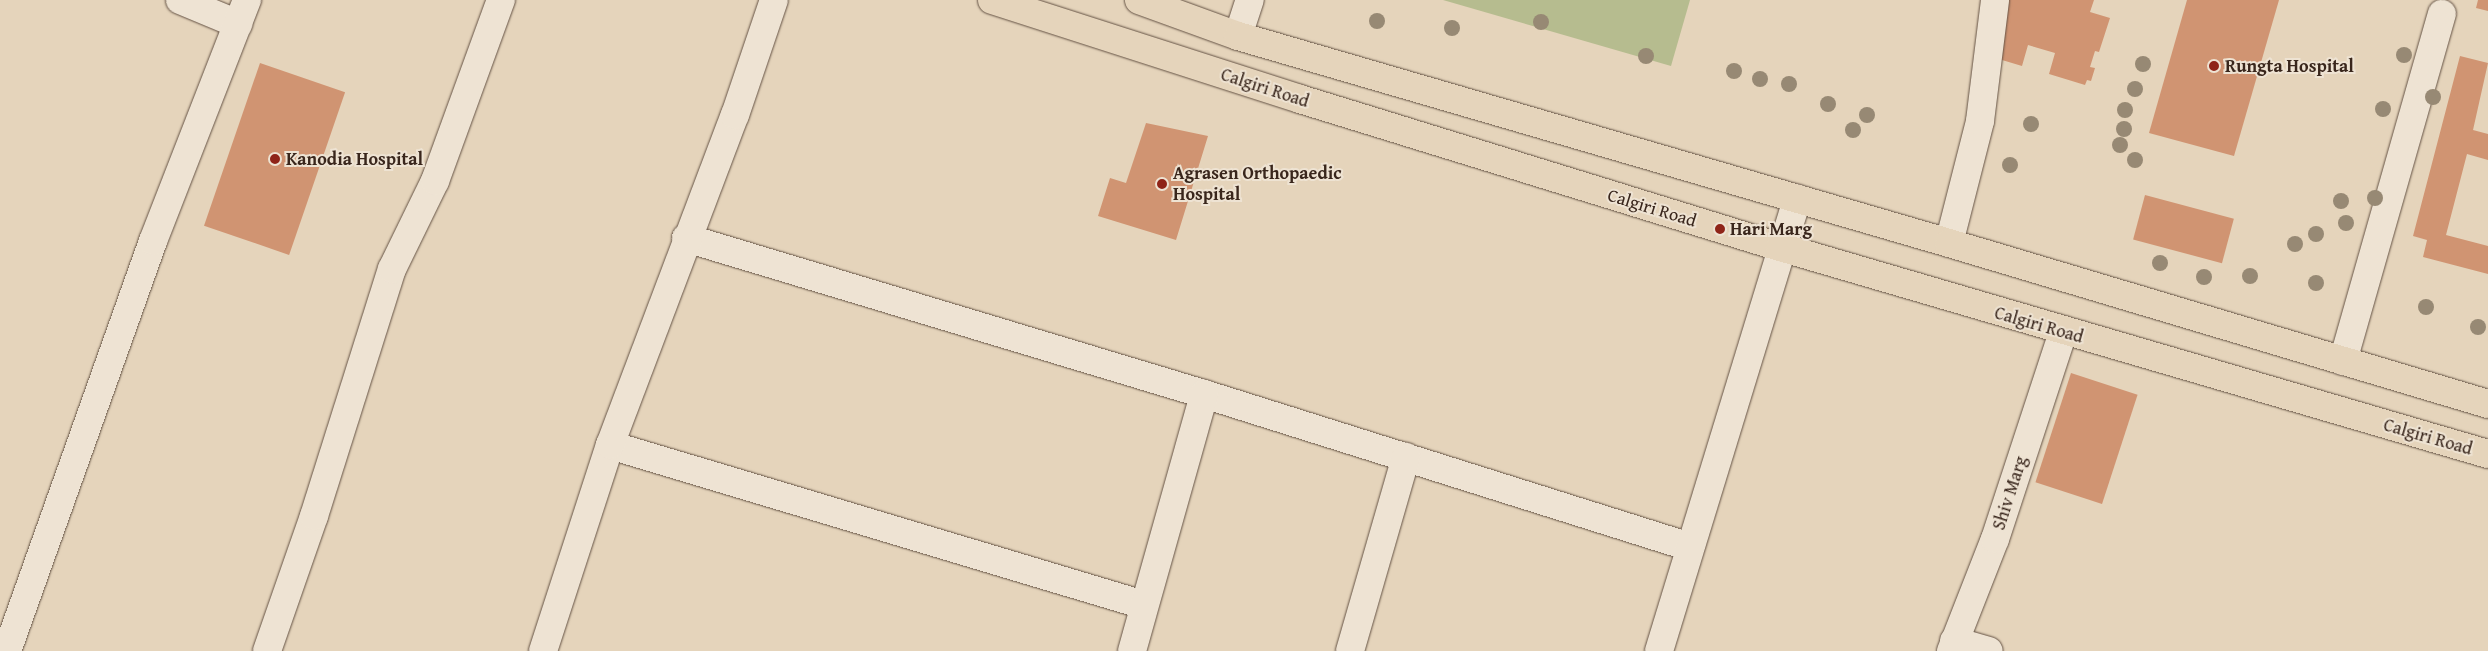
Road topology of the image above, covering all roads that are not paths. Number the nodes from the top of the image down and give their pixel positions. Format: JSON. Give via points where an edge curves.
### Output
{"nodes":[{"id":1,"x":180,"y":0,"type":"edge"},
{"id":2,"x":501,"y":0,"type":"edge"},
{"id":3,"x":774,"y":0,"type":"edge"},
{"id":4,"x":992,"y":0,"type":"edge"},
{"id":5,"x":1139,"y":0,"type":"edge"},
{"id":6,"x":1250,"y":0,"type":"edge"},
{"id":7,"x":1995,"y":0,"type":"edge"},
{"id":8,"x":242,"y":12,"type":"edge"},
{"id":9,"x":2442,"y":14,"type":"dead end"},
{"id":10,"x":1238,"y":36,"type":"junction"},
{"id":11,"x":1797,"y":199,"type":"junction"},
{"id":12,"x":686,"y":238,"type":"junction"},
{"id":13,"x":1949,"y":242,"type":"junction"},
{"id":14,"x":1780,"y":247,"type":"junction"},
{"id":15,"x":2063,"y":332,"type":"junction"},
{"id":16,"x":2343,"y":361,"type":"junction"},
{"id":17,"x":1204,"y":394,"type":"junction"},
{"id":18,"x":2488,"y":404,"type":"edge"},
{"id":19,"x":610,"y":445,"type":"junction"},
{"id":20,"x":2488,"y":454,"type":"edge"},
{"id":21,"x":1406,"y":457,"type":"junction"},
{"id":22,"x":1690,"y":547,"type":"junction"},
{"id":23,"x":1144,"y":605,"type":"junction"},
{"id":24,"x":1952,"y":646,"type":"edge"},
{"id":25,"x":7,"y":651,"type":"edge"},
{"id":26,"x":267,"y":651,"type":"edge"},
{"id":27,"x":544,"y":651,"type":"edge"},
{"id":28,"x":1132,"y":651,"type":"edge"},
{"id":29,"x":1350,"y":651,"type":"edge"},
{"id":30,"x":1660,"y":651,"type":"edge"},
{"id":31,"x":1989,"y":651,"type":"edge"}],
"edges":[{"from":1,"to":8,"type":"street"},
{"from":2,"to":26,"type":"street","via":[[435,182],[392,269],[314,516]]},
{"from":3,"to":12,"type":"street","via":[[735,115]]},
{"from":4,"to":14,"type":"main road","name":"Calgiri Road"},
{"from":5,"to":10,"type":"main road"},
{"from":6,"to":10,"type":"street"},
{"from":7,"to":13,"type":"street","via":[[1980,121]]},
{"from":8,"to":25,"type":"street","via":[[153,241]]},
{"from":9,"to":16,"type":"street"},
{"from":10,"to":11,"type":"main road"},
{"from":11,"to":13,"type":"main road"},
{"from":11,"to":14,"type":"street"},
{"from":12,"to":17,"type":"street"},
{"from":12,"to":19,"type":"street"},
{"from":13,"to":16,"type":"main road"},
{"from":14,"to":15,"type":"main road","name":"Calgiri Road"},
{"from":14,"to":22,"type":"street"},
{"from":15,"to":20,"type":"main road","name":"Calgiri Road"},
{"from":15,"to":24,"type":"street","name":"Shiv Marg","via":[[1995,538]]},
{"from":16,"to":18,"type":"main road"},
{"from":17,"to":21,"type":"street"},
{"from":17,"to":23,"type":"street"},
{"from":19,"to":23,"type":"street"},
{"from":19,"to":27,"type":"street"},
{"from":21,"to":22,"type":"street"},
{"from":21,"to":29,"type":"street"},
{"from":22,"to":30,"type":"street"},
{"from":23,"to":28,"type":"street"},
{"from":24,"to":31,"type":"street"}]}
